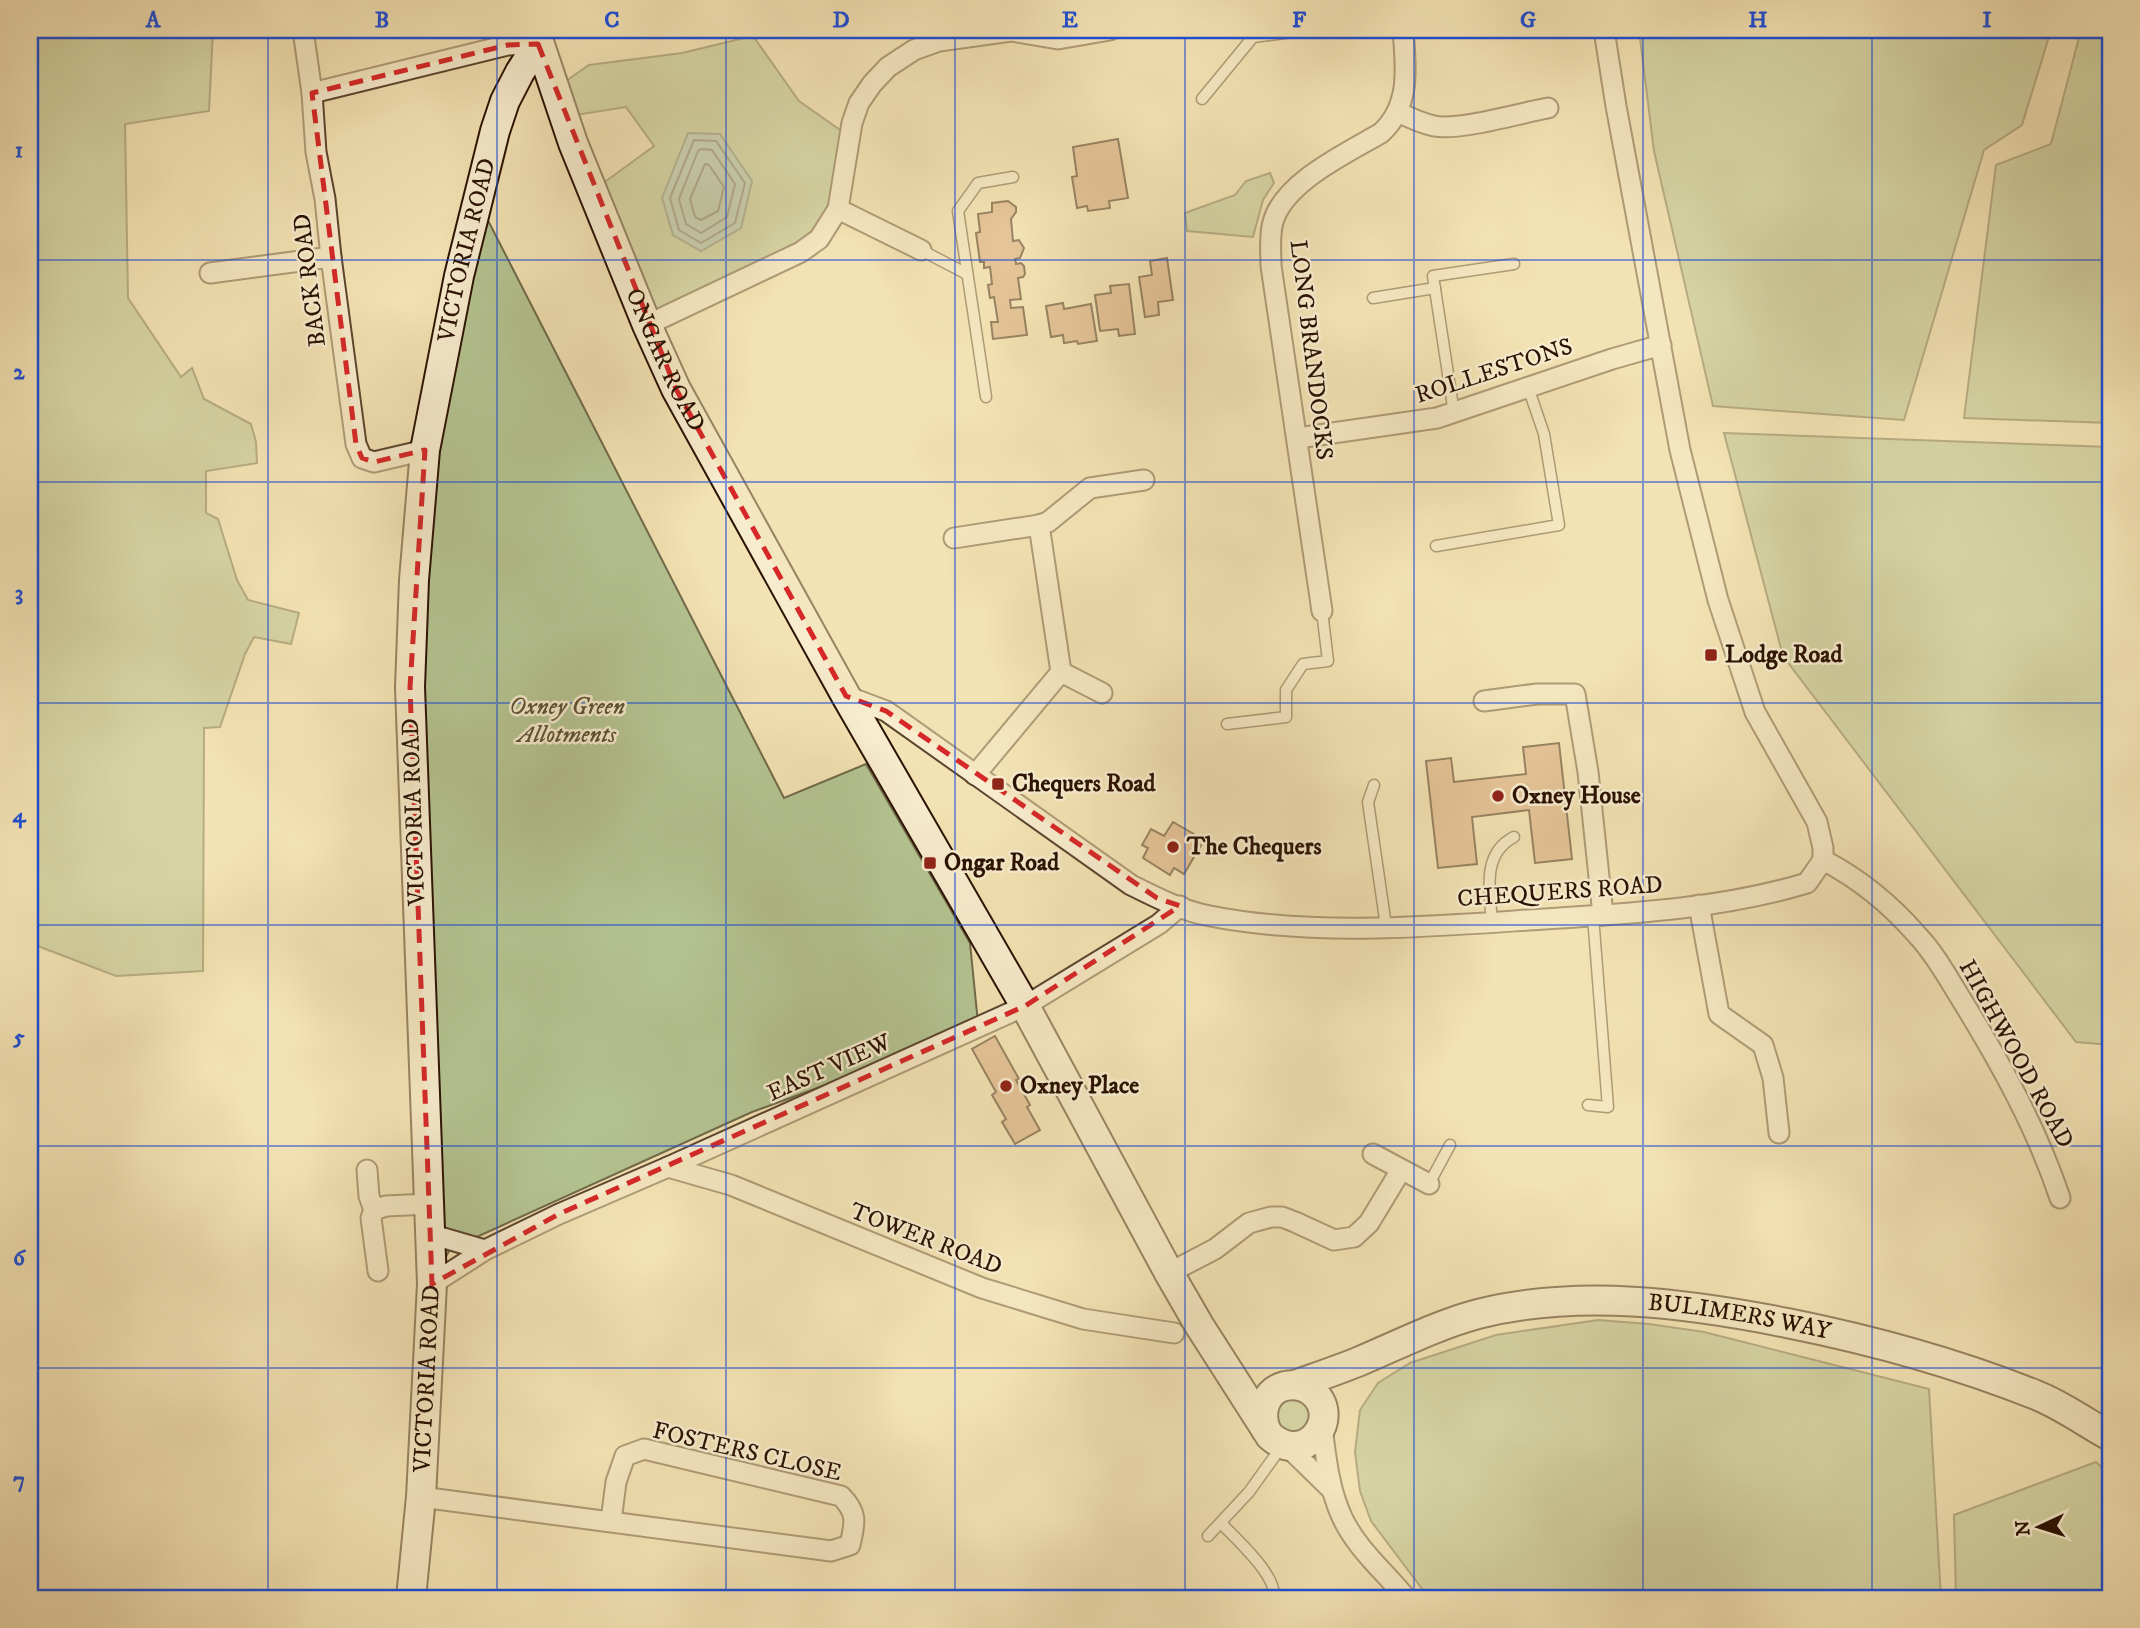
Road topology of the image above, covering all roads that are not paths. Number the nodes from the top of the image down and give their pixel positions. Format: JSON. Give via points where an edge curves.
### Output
{"nodes":[{"id":1,"x":303,"y":30,"type":"edge"},
{"id":2,"x":1110,"y":30,"type":"edge"},
{"id":3,"x":1308,"y":30,"type":"edge"},
{"id":4,"x":1403,"y":30,"type":"edge"},
{"id":5,"x":1604,"y":30,"type":"edge"},
{"id":6,"x":537,"y":37,"type":"edge"},
{"id":7,"x":312,"y":93,"type":"junction"},
{"id":8,"x":1202,"y":99,"type":"dead end"},
{"id":9,"x":1548,"y":108,"type":"dead end"},
{"id":10,"x":1398,"y":112,"type":"junction"},
{"id":11,"x":1013,"y":177,"type":"dead end"},
{"id":12,"x":838,"y":209,"type":"junction"},
{"id":13,"x":921,"y":250,"type":"joint"},
{"id":14,"x":331,"y":257,"type":"junction"},
{"id":15,"x":1514,"y":264,"type":"dead end"},
{"id":16,"x":210,"y":273,"type":"dead end"},
{"id":17,"x":967,"y":274,"type":"junction"},
{"id":18,"x":1435,"y":288,"type":"junction"},
{"id":19,"x":1373,"y":298,"type":"dead end"},
{"id":20,"x":648,"y":325,"type":"junction"},
{"id":21,"x":1661,"y":345,"type":"junction"},
{"id":22,"x":1528,"y":387,"type":"junction"},
{"id":23,"x":986,"y":397,"type":"dead end"},
{"id":24,"x":1454,"y":413,"type":"junction"},
{"id":25,"x":1298,"y":438,"type":"junction"},
{"id":26,"x":425,"y":450,"type":"junction"},
{"id":27,"x":1144,"y":480,"type":"dead end"},
{"id":28,"x":1039,"y":526,"type":"junction"},
{"id":29,"x":954,"y":538,"type":"dead end"},
{"id":30,"x":1436,"y":546,"type":"dead end"},
{"id":31,"x":1322,"y":611,"type":"joint"},
{"id":32,"x":1061,"y":672,"type":"junction"},
{"id":33,"x":1102,"y":693,"type":"dead end"},
{"id":34,"x":846,"y":696,"type":"junction"},
{"id":35,"x":1484,"y":701,"type":"dead end"},
{"id":36,"x":1227,"y":724,"type":"dead end"},
{"id":37,"x":975,"y":775,"type":"junction"},
{"id":38,"x":1374,"y":785,"type":"dead end"},
{"id":39,"x":1514,"y":837,"type":"dead end"},
{"id":40,"x":1823,"y":860,"type":"junction"},
{"id":41,"x":1699,"y":905,"type":"junction"},
{"id":42,"x":1180,"y":906,"type":"junction"},
{"id":43,"x":1598,"y":916,"type":"junction"},
{"id":44,"x":1492,"y":923,"type":"junction"},
{"id":45,"x":1385,"y":926,"type":"junction"},
{"id":46,"x":1026,"y":1006,"type":"junction"},
{"id":47,"x":1588,"y":1105,"type":"dead end"},
{"id":48,"x":1779,"y":1133,"type":"dead end"},
{"id":49,"x":1450,"y":1145,"type":"dead end"},
{"id":50,"x":1373,"y":1154,"type":"dead end"},
{"id":51,"x":668,"y":1167,"type":"junction"},
{"id":52,"x":367,"y":1170,"type":"dead end"},
{"id":53,"x":1401,"y":1170,"type":"junction"},
{"id":54,"x":1429,"y":1184,"type":"joint"},
{"id":55,"x":2060,"y":1198,"type":"dead end"},
{"id":56,"x":429,"y":1205,"type":"junction"},
{"id":57,"x":374,"y":1210,"type":"junction"},
{"id":58,"x":430,"y":1234,"type":"junction"},
{"id":59,"x":485,"y":1250,"type":"junction"},
{"id":60,"x":378,"y":1271,"type":"dead end"},
{"id":61,"x":1169,"y":1273,"type":"junction"},
{"id":62,"x":432,"y":1284,"type":"junction"},
{"id":63,"x":1174,"y":1333,"type":"dead end"},
{"id":64,"x":1358,"y":1362,"type":"junction"},
{"id":65,"x":1227,"y":1367,"type":"junction"},
{"id":66,"x":1290,"y":1386,"type":"junction"},
{"id":67,"x":1323,"y":1423,"type":"junction"},
{"id":68,"x":2110,"y":1436,"type":"edge"},
{"id":69,"x":1279,"y":1440,"type":"junction"},
{"id":70,"x":1331,"y":1489,"type":"junction"},
{"id":71,"x":422,"y":1497,"type":"junction"},
{"id":72,"x":611,"y":1521,"type":"junction"},
{"id":73,"x":1221,"y":1523,"type":"junction"},
{"id":74,"x":1208,"y":1536,"type":"dead end"},
{"id":75,"x":411,"y":1598,"type":"edge"},
{"id":76,"x":1273,"y":1598,"type":"edge"},
{"id":77,"x":1406,"y":1598,"type":"edge"}],
"edges":[{"from":1,"to":7,"type":"street","name":"BACK ROAD"},
{"from":2,"to":12,"type":"street","via":[[1058,39],[1011,30],[939,41],[888,67],[859,103],[852,122]]},
{"from":3,"to":8,"type":"lane","via":[[1253,37]]},
{"from":4,"to":10,"type":"street","via":[[1405,88]]},
{"from":5,"to":21,"type":"street"},
{"from":6,"to":7,"type":"street"},
{"from":6,"to":20,"type":"street","name":"ONGAR ROAD","via":[[573,143]]},
{"from":6,"to":26,"type":"street","name":"VICTORIA ROAD","via":[[495,131],[459,276]]},
{"from":7,"to":14,"type":"street","name":"BACK ROAD"},
{"from":9,"to":10,"type":"street","via":[[1452,127],[1436,127]]},
{"from":10,"to":25,"type":"street","name":"LONG BRANDOCKS","via":[[1381,133],[1302,181],[1282,202],[1273,221],[1271,266]]},
{"from":11,"to":17,"type":"lane","via":[[978,183],[958,211]]},
{"from":12,"to":13,"type":"street"},
{"from":12,"to":20,"type":"street","via":[[819,239],[801,252]]},
{"from":13,"to":17,"type":"lane"},
{"from":14,"to":16,"type":"street"},
{"from":14,"to":26,"type":"street","name":"BACK ROAD","via":[[356,444],[362,458],[374,462]]},
{"from":15,"to":18,"type":"lane","via":[[1433,276]]},
{"from":17,"to":23,"type":"lane"},
{"from":18,"to":19,"type":"lane"},
{"from":18,"to":24,"type":"lane"},
{"from":20,"to":34,"type":"street","name":"ONGAR ROAD","via":[[676,389]]},
{"from":21,"to":22,"type":"street","name":"ROLLESTONS"},
{"from":21,"to":40,"type":"street","via":[[1680,450],[1734,650],[1755,712],[1817,822]]},
{"from":22,"to":24,"type":"street","name":"ROLLESTONS"},
{"from":22,"to":30,"type":"lane","via":[[1544,434],[1559,525]]},
{"from":24,"to":25,"type":"street","name":"ROLLESTONS"},
{"from":25,"to":31,"type":"street","name":"LONG BRANDOCKS"},
{"from":26,"to":56,"type":"street","name":"VICTORIA ROAD","via":[[410,687]]},
{"from":27,"to":28,"type":"street","via":[[1090,488]]},
{"from":28,"to":29,"type":"street"},
{"from":28,"to":32,"type":"street"},
{"from":31,"to":36,"type":"lane","via":[[1328,662],[1303,664],[1286,690],[1286,717]]},
{"from":32,"to":33,"type":"street"},
{"from":32,"to":37,"type":"street"},
{"from":34,"to":37,"type":"street","name":"CHEQUERS ROAD","via":[[886,711]]},
{"from":34,"to":46,"type":"street","name":"ONGAR ROAD"},
{"from":35,"to":43,"type":"street","via":[[1575,694],[1588,772]]},
{"from":37,"to":42,"type":"street","name":"CHEQUERS ROAD","via":[[1131,885]]},
{"from":38,"to":45,"type":"lane","via":[[1368,802]]},
{"from":39,"to":44,"type":"lane","via":[[1504,842],[1491,864]]},
{"from":40,"to":41,"type":"street","name":"CHEQUERS ROAD","via":[[1807,883]]},
{"from":40,"to":55,"type":"street","name":"HIGHWOOD ROAD","via":[[1849,873],[1887,906],[1940,964],[2022,1106]]},
{"from":41,"to":43,"type":"street","name":"CHEQUERS ROAD"},
{"from":41,"to":48,"type":"street","via":[[1719,1014],[1763,1045],[1773,1078]]},
{"from":42,"to":45,"type":"street","name":"CHEQUERS ROAD","via":[[1207,915],[1269,923]]},
{"from":42,"to":46,"type":"street","name":"EAST VIEW","via":[[1159,924]]},
{"from":43,"to":44,"type":"street","name":"CHEQUERS ROAD"},
{"from":43,"to":47,"type":"lane","via":[[1608,1107]]},
{"from":44,"to":45,"type":"street","name":"CHEQUERS ROAD"},
{"from":46,"to":51,"type":"street","name":"EAST VIEW"},
{"from":46,"to":61,"type":"street","name":"ONGAR ROAD"},
{"from":49,"to":54,"type":"lane"},
{"from":50,"to":53,"type":"street"},
{"from":51,"to":59,"type":"street","name":"EAST VIEW"},
{"from":51,"to":63,"type":"street","name":"TOWER ROAD","via":[[731,1185],[982,1289],[1083,1319]]},
{"from":52,"to":57,"type":"street"},
{"from":53,"to":54,"type":"street"},
{"from":53,"to":61,"type":"street","via":[[1369,1223],[1354,1237],[1334,1240],[1282,1217],[1271,1217],[1249,1223]]},
{"from":56,"to":57,"type":"street"},
{"from":56,"to":58,"type":"street","name":"VICTORIA ROAD"},
{"from":57,"to":60,"type":"street","via":[[371,1218]]},
{"from":58,"to":59,"type":"street"},
{"from":58,"to":62,"type":"street","name":"VICTORIA ROAD"},
{"from":59,"to":62,"type":"street","name":"EAST VIEW"},
{"from":61,"to":65,"type":"street","name":"ONGAR ROAD"},
{"from":62,"to":71,"type":"street","name":"VICTORIA ROAD"},
{"from":64,"to":66,"type":"street","name":"BULIMERS WAY"},
{"from":64,"to":67,"type":"street"},
{"from":64,"to":68,"type":"street","name":"BULIMERS WAY","via":[[1423,1333],[1528,1304],[1589,1300],[1655,1303],[1742,1314],[1929,1357],[2039,1396]]},
{"from":65,"to":66,"type":"street","name":"ONGAR ROAD"},
{"from":65,"to":69,"type":"street","name":"ONGAR ROAD"},
{"from":66,"to":67,"type":"street","name":"ONGAR ROAD","via":[[1316,1395]]},
{"from":66,"to":69,"type":"street","via":[[1274,1391],[1262,1414]]},
{"from":67,"to":69,"type":"street","via":[[1307,1444]]},
{"from":67,"to":70,"type":"street","name":"ONGAR ROAD"},
{"from":69,"to":70,"type":"street","name":"ONGAR ROAD"},
{"from":69,"to":73,"type":"lane","via":[[1249,1492]]},
{"from":70,"to":77,"type":"street","name":"ONGAR ROAD","via":[[1342,1519],[1362,1549]]},
{"from":71,"to":72,"type":"street","name":"FOSTERS CLOSE"},
{"from":71,"to":75,"type":"street","name":"VICTORIA ROAD"},
{"from":72,"to":72,"type":"street","name":"FOSTERS CLOSE","via":[[831,1551],[850,1545],[855,1524],[852,1506],[841,1496],[644,1449],[625,1456]]},
{"from":73,"to":74,"type":"lane"},
{"from":73,"to":76,"type":"lane","via":[[1269,1576]]}]}
